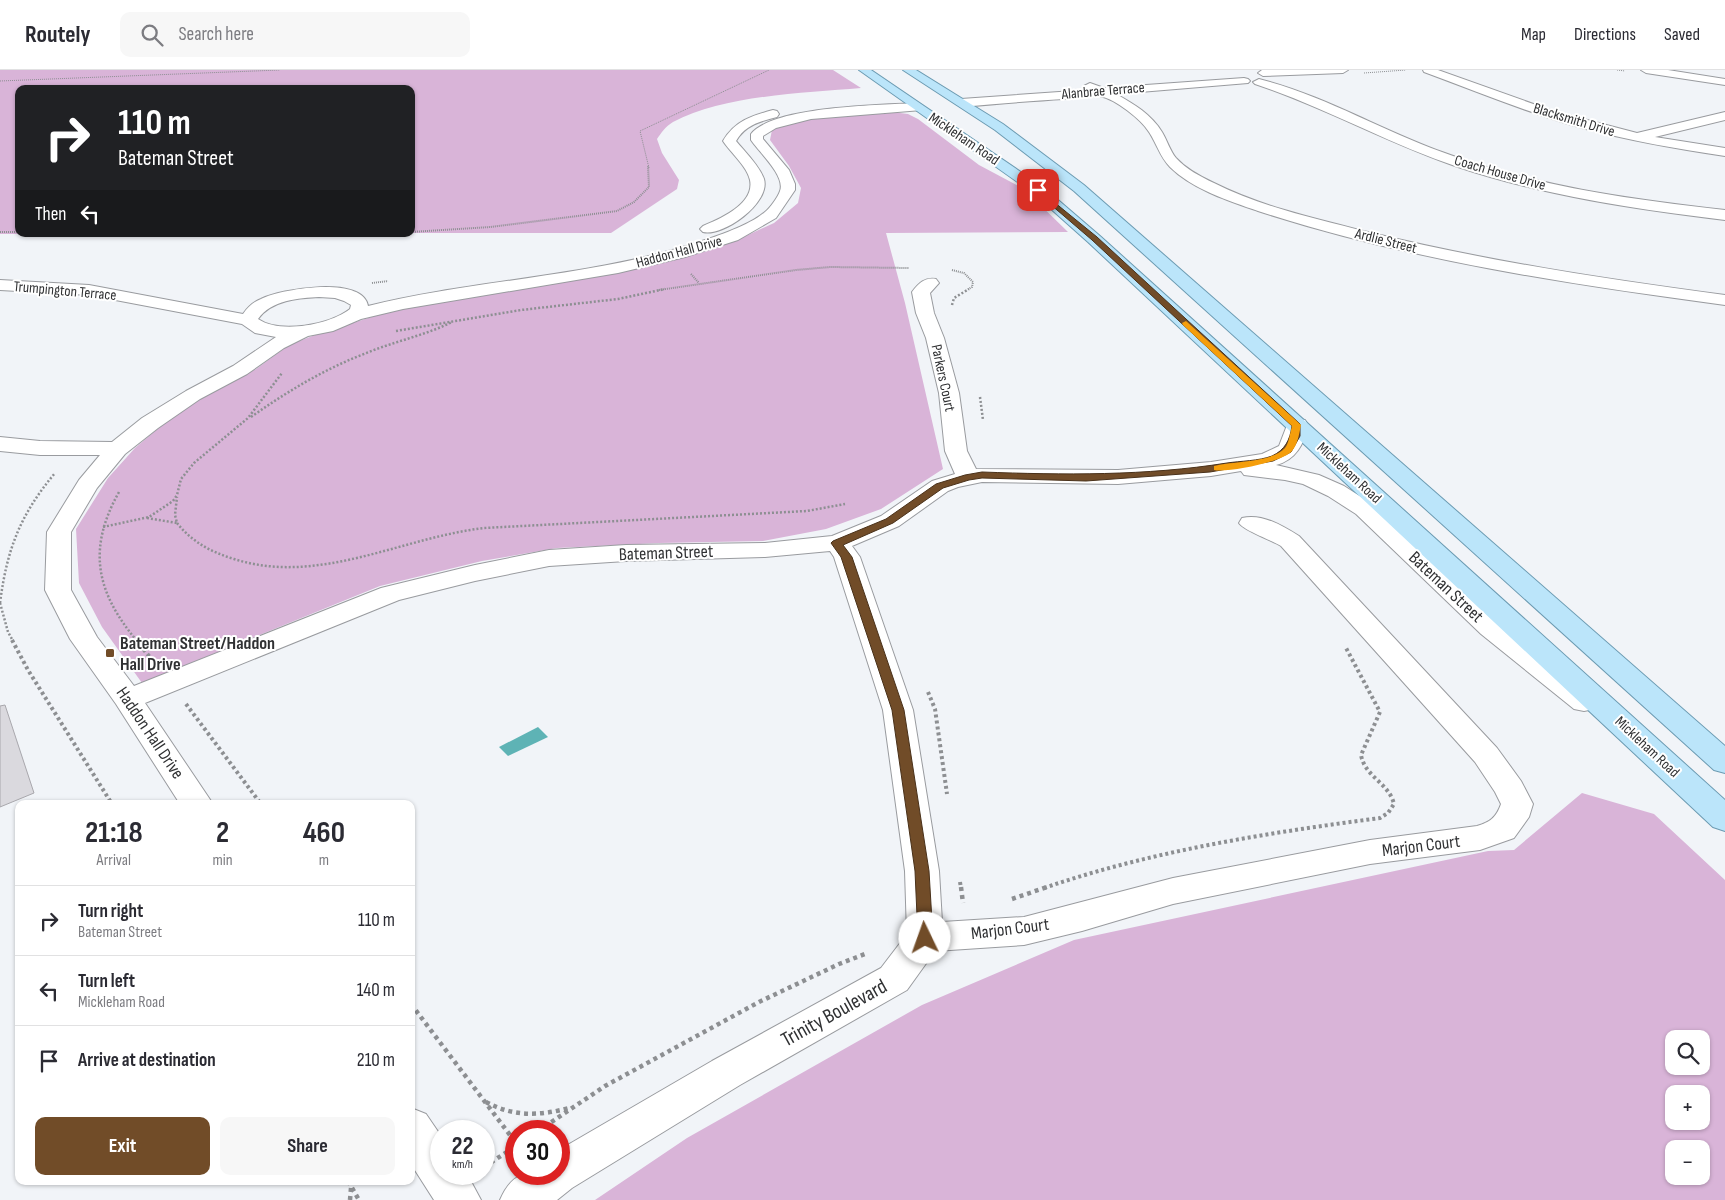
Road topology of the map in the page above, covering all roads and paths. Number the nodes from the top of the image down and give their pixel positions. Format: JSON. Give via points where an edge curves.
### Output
{"nodes":[{"id":1,"x":280,"y":70,"type":"edge"},
{"id":2,"x":769,"y":70,"type":"edge"},
{"id":3,"x":864,"y":70,"type":"edge"},
{"id":4,"x":908,"y":70,"type":"edge"},
{"id":5,"x":1343,"y":70,"type":"edge"},
{"id":6,"x":1428,"y":70,"type":"edge"},
{"id":7,"x":1646,"y":70,"type":"edge"},
{"id":8,"x":1237,"y":74,"type":"edge"},
{"id":9,"x":1267,"y":78,"type":"junction"},
{"id":10,"x":0,"y":81,"type":"edge"},
{"id":11,"x":1725,"y":82,"type":"edge"},
{"id":12,"x":1096,"y":89,"type":"junction"},
{"id":13,"x":1023,"y":98,"type":"junction"},
{"id":14,"x":939,"y":103,"type":"junction"},
{"id":15,"x":1725,"y":116,"type":"edge"},
{"id":16,"x":1636,"y":138,"type":"junction"},
{"id":17,"x":1725,"y":152,"type":"edge"},
{"id":18,"x":1725,"y":215,"type":"edge"},
{"id":19,"x":0,"y":232,"type":"edge"},
{"id":20,"x":15,"y":232,"type":"edge"},
{"id":21,"x":415,"y":232,"type":"edge"},
{"id":22,"x":559,"y":264,"type":"dead end"},
{"id":23,"x":910,"y":268,"type":"dead end"},
{"id":24,"x":950,"y":269,"type":"dead end"},
{"id":25,"x":521,"y":270,"type":"dead end"},
{"id":26,"x":930,"y":283,"type":"dead end"},
{"id":27,"x":395,"y":285,"type":"joint"},
{"id":28,"x":0,"y":286,"type":"edge"},
{"id":29,"x":366,"y":288,"type":"joint"},
{"id":30,"x":346,"y":294,"type":"junction"},
{"id":31,"x":273,"y":300,"type":"junction"},
{"id":32,"x":1725,"y":300,"type":"edge"},
{"id":33,"x":160,"y":302,"type":"junction"},
{"id":34,"x":953,"y":311,"type":"dead end"},
{"id":35,"x":352,"y":316,"type":"junction"},
{"id":36,"x":455,"y":321,"type":"junction"},
{"id":37,"x":252,"y":324,"type":"junction"},
{"id":38,"x":307,"y":331,"type":"junction"},
{"id":39,"x":390,"y":332,"type":"dead end"},
{"id":40,"x":288,"y":366,"type":"dead end"},
{"id":41,"x":240,"y":370,"type":"junction"},
{"id":42,"x":978,"y":389,"type":"dead end"},
{"id":43,"x":248,"y":418,"type":"junction"},
{"id":44,"x":1297,"y":425,"type":"junction"},
{"id":45,"x":0,"y":444,"type":"edge"},
{"id":46,"x":116,"y":449,"type":"junction"},
{"id":47,"x":1210,"y":469,"type":"junction"},
{"id":48,"x":972,"y":476,"type":"junction"},
{"id":49,"x":122,"y":489,"type":"dead end"},
{"id":50,"x":177,"y":495,"type":"junction"},
{"id":51,"x":845,"y":504,"type":"dead end"},
{"id":52,"x":147,"y":518,"type":"junction"},
{"id":53,"x":176,"y":523,"type":"junction"},
{"id":54,"x":1251,"y":523,"type":"dead end"},
{"id":55,"x":103,"y":527,"type":"junction"},
{"id":56,"x":837,"y":543,"type":"junction"},
{"id":57,"x":0,"y":603,"type":"edge"},
{"id":58,"x":1344,"y":645,"type":"dead end"},
{"id":59,"x":168,"y":683,"type":"junction"},
{"id":60,"x":128,"y":699,"type":"junction"},
{"id":61,"x":193,"y":700,"type":"dead end"},
{"id":62,"x":1660,"y":760,"type":"junction"},
{"id":63,"x":1725,"y":763,"type":"edge"},
{"id":64,"x":109,"y":800,"type":"edge"},
{"id":65,"x":194,"y":800,"type":"edge"},
{"id":66,"x":258,"y":800,"type":"edge"},
{"id":67,"x":1725,"y":820,"type":"edge"},
{"id":68,"x":1009,"y":900,"type":"dead end"},
{"id":69,"x":925,"y":938,"type":"junction"},
{"id":70,"x":874,"y":951,"type":"dead end"},
{"id":71,"x":415,"y":1009,"type":"edge"},
{"id":72,"x":484,"y":1100,"type":"junction"},
{"id":73,"x":573,"y":1107,"type":"junction"},
{"id":74,"x":554,"y":1120,"type":"edge"},
{"id":75,"x":505,"y":1129,"type":"edge"},
{"id":76,"x":415,"y":1133,"type":"edge"},
{"id":77,"x":430,"y":1155,"type":"edge"},
{"id":78,"x":570,"y":1166,"type":"edge"},
{"id":79,"x":349,"y":1185,"type":"edge"},
{"id":80,"x":350,"y":1185,"type":"edge"},
{"id":81,"x":450,"y":1185,"type":"edge"},
{"id":82,"x":542,"y":1185,"type":"edge"},
{"id":83,"x":350,"y":1200,"type":"edge"},
{"id":84,"x":359,"y":1200,"type":"edge"},
{"id":85,"x":459,"y":1200,"type":"edge"},
{"id":86,"x":522,"y":1200,"type":"edge"}],
"edges":[{"from":1,"to":10,"type":"path"},
{"from":2,"to":21,"type":"path","via":[[640,131],[649,169],[649,187],[634,202],[617,211],[490,227]]},
{"from":3,"to":14,"type":"main road","name":"Mickleham Road"},
{"from":4,"to":14,"type":"main road","name":"Mickleham Road"},
{"from":5,"to":9,"type":"street"},
{"from":6,"to":16,"type":"street","name":"Blacksmith Drive","via":[[1553,115]]},
{"from":7,"to":11,"type":"street"},
{"from":8,"to":9,"type":"street","name":"Alanbrae Terrace"},
{"from":8,"to":12,"type":"street","name":"Alanbrae Terrace"},
{"from":9,"to":18,"type":"street","name":"Coach House Drive","via":[[1287,90],[1431,153],[1496,174],[1633,204]]},
{"from":12,"to":13,"type":"street","name":"Alanbrae Terrace"},
{"from":12,"to":14,"type":"street","name":"Alanbrae Terrace"},
{"from":12,"to":32,"type":"street","name":"Ardlie Street","via":[[1145,119],[1168,157],[1183,170],[1211,187],[1264,207],[1367,237],[1458,258]]},
{"from":13,"to":14,"type":"street","name":"Alanbrae Terrace"},
{"from":13,"to":14,"type":"street","via":[[983,108]]},
{"from":14,"to":22,"type":"street","name":"Haddon Hall Drive","via":[[795,110],[755,118],[734,130],[729,141],[757,179],[756,192],[746,207],[723,223],[690,237]]},
{"from":14,"to":35,"type":"street","name":"Haddon Hall Drive","via":[[793,118],[762,130],[757,134],[757,140],[785,175],[788,189],[782,204],[763,221],[730,238],[667,258],[610,270],[409,302]]},
{"from":14,"to":44,"type":"main road","name":"Mickleham Road","via":[[1094,239]]},
{"from":14,"to":63,"type":"main road","name":"Mickleham Road","via":[[1037,154],[1079,188]]},
{"from":15,"to":16,"type":"street"},
{"from":16,"to":17,"type":"street","name":"Blacksmith Drive"},
{"from":19,"to":20,"type":"path"},
{"from":23,"to":36,"type":"path","via":[[796,270]]},
{"from":24,"to":34,"type":"path","via":[[964,273],[973,282],[972,287],[954,298]]},
{"from":25,"to":27,"type":"street"},
{"from":26,"to":48,"type":"street","name":"Parkers Court","via":[[921,292],[925,313],[950,392],[956,451]]},
{"from":27,"to":29,"type":"path"},
{"from":28,"to":33,"type":"street","name":"Trumpington Terrace","via":[[88,290]]},
{"from":29,"to":30,"type":"street"},
{"from":30,"to":31,"type":"street","via":[[310,292]]},
{"from":30,"to":35,"type":"street","via":[[356,298],[360,304]]},
{"from":31,"to":33,"type":"street","name":"Trumpington Terrace","via":[[210,306]]},
{"from":31,"to":37,"type":"street","via":[[250,313]]},
{"from":33,"to":37,"type":"street","name":"Trumpington Terrace"},
{"from":35,"to":38,"type":"street","via":[[339,323]]},
{"from":36,"to":39,"type":"path"},
{"from":36,"to":43,"type":"path","via":[[388,344],[317,374]]},
{"from":37,"to":38,"type":"street","name":"Trumpington Terrace","via":[[278,332]]},
{"from":37,"to":41,"type":"street","via":[[252,342]]},
{"from":38,"to":41,"type":"street","name":"Haddon Hall Drive","via":[[277,344]]},
{"from":40,"to":43,"type":"path"},
{"from":41,"to":46,"type":"street","name":"Haddon Hall Drive","via":[[186,400]]},
{"from":42,"to":48,"type":"path","via":[[984,447]]},
{"from":43,"to":50,"type":"path","via":[[194,464],[181,479]]},
{"from":44,"to":47,"type":"street","name":"Bateman Street","via":[[1292,443],[1281,455]]},
{"from":44,"to":62,"type":"main road","name":"Mickleham Road"},
{"from":45,"to":46,"type":"street"},
{"from":46,"to":60,"type":"street","name":"Haddon Hall Drive","via":[[87,485],[60,532],[58,590],[84,639]]},
{"from":47,"to":48,"type":"street","name":"Bateman Street","via":[[1086,478]]},
{"from":47,"to":62,"type":"street","name":"Bateman Street","via":[[1290,473],[1320,481],[1341,494],[1364,509],[1505,640]]},
{"from":48,"to":56,"type":"street","name":"Bateman Street","via":[[940,486],[890,521]]},
{"from":49,"to":55,"type":"path"},
{"from":50,"to":52,"type":"path"},
{"from":50,"to":53,"type":"path"},
{"from":51,"to":53,"type":"path","via":[[808,511],[492,528],[430,538],[340,562],[286,568],[264,566],[211,551],[193,541]]},
{"from":52,"to":53,"type":"path"},
{"from":52,"to":55,"type":"path"},
{"from":54,"to":69,"type":"street","name":"Marjon Court","via":[[1290,541],[1486,755],[1517,804],[1513,817],[1502,830],[1480,838],[1370,852],[1173,891],[1024,931]]},
{"from":55,"to":59,"type":"path","via":[[98,564],[104,590],[119,618]]},
{"from":56,"to":59,"type":"street","name":"Bateman Street","via":[[766,550],[549,558],[475,573],[390,594]]},
{"from":56,"to":69,"type":"street","via":[[847,557],[898,710],[922,871]]},
{"from":57,"to":64,"type":"path","via":[[8,632],[28,670]]},
{"from":58,"to":68,"type":"path","via":[[1380,712],[1362,750],[1363,763],[1391,794],[1394,804],[1388,813],[1380,818],[1307,827],[1110,867]]},
{"from":59,"to":60,"type":"street","name":"Bateman Street"},
{"from":60,"to":65,"type":"street","name":"Haddon Hall Drive"},
{"from":61,"to":66,"type":"path","via":[[185,703]]},
{"from":62,"to":67,"type":"main road","name":"Mickleham Road"},
{"from":69,"to":78,"type":"street","name":"Trinity Boulevard","via":[[894,979],[726,1073]]},
{"from":70,"to":73,"type":"path","via":[[759,1002],[605,1086]]},
{"from":71,"to":72,"type":"path"},
{"from":72,"to":73,"type":"path","via":[[499,1110],[522,1115],[547,1114]]},
{"from":72,"to":75,"type":"path"},
{"from":73,"to":74,"type":"path"},
{"from":76,"to":77,"type":"street"},
{"from":79,"to":83,"type":"path"},
{"from":80,"to":84,"type":"path"},
{"from":81,"to":85,"type":"street"},
{"from":82,"to":86,"type":"street","name":"Trinity Boulevard"}]}
